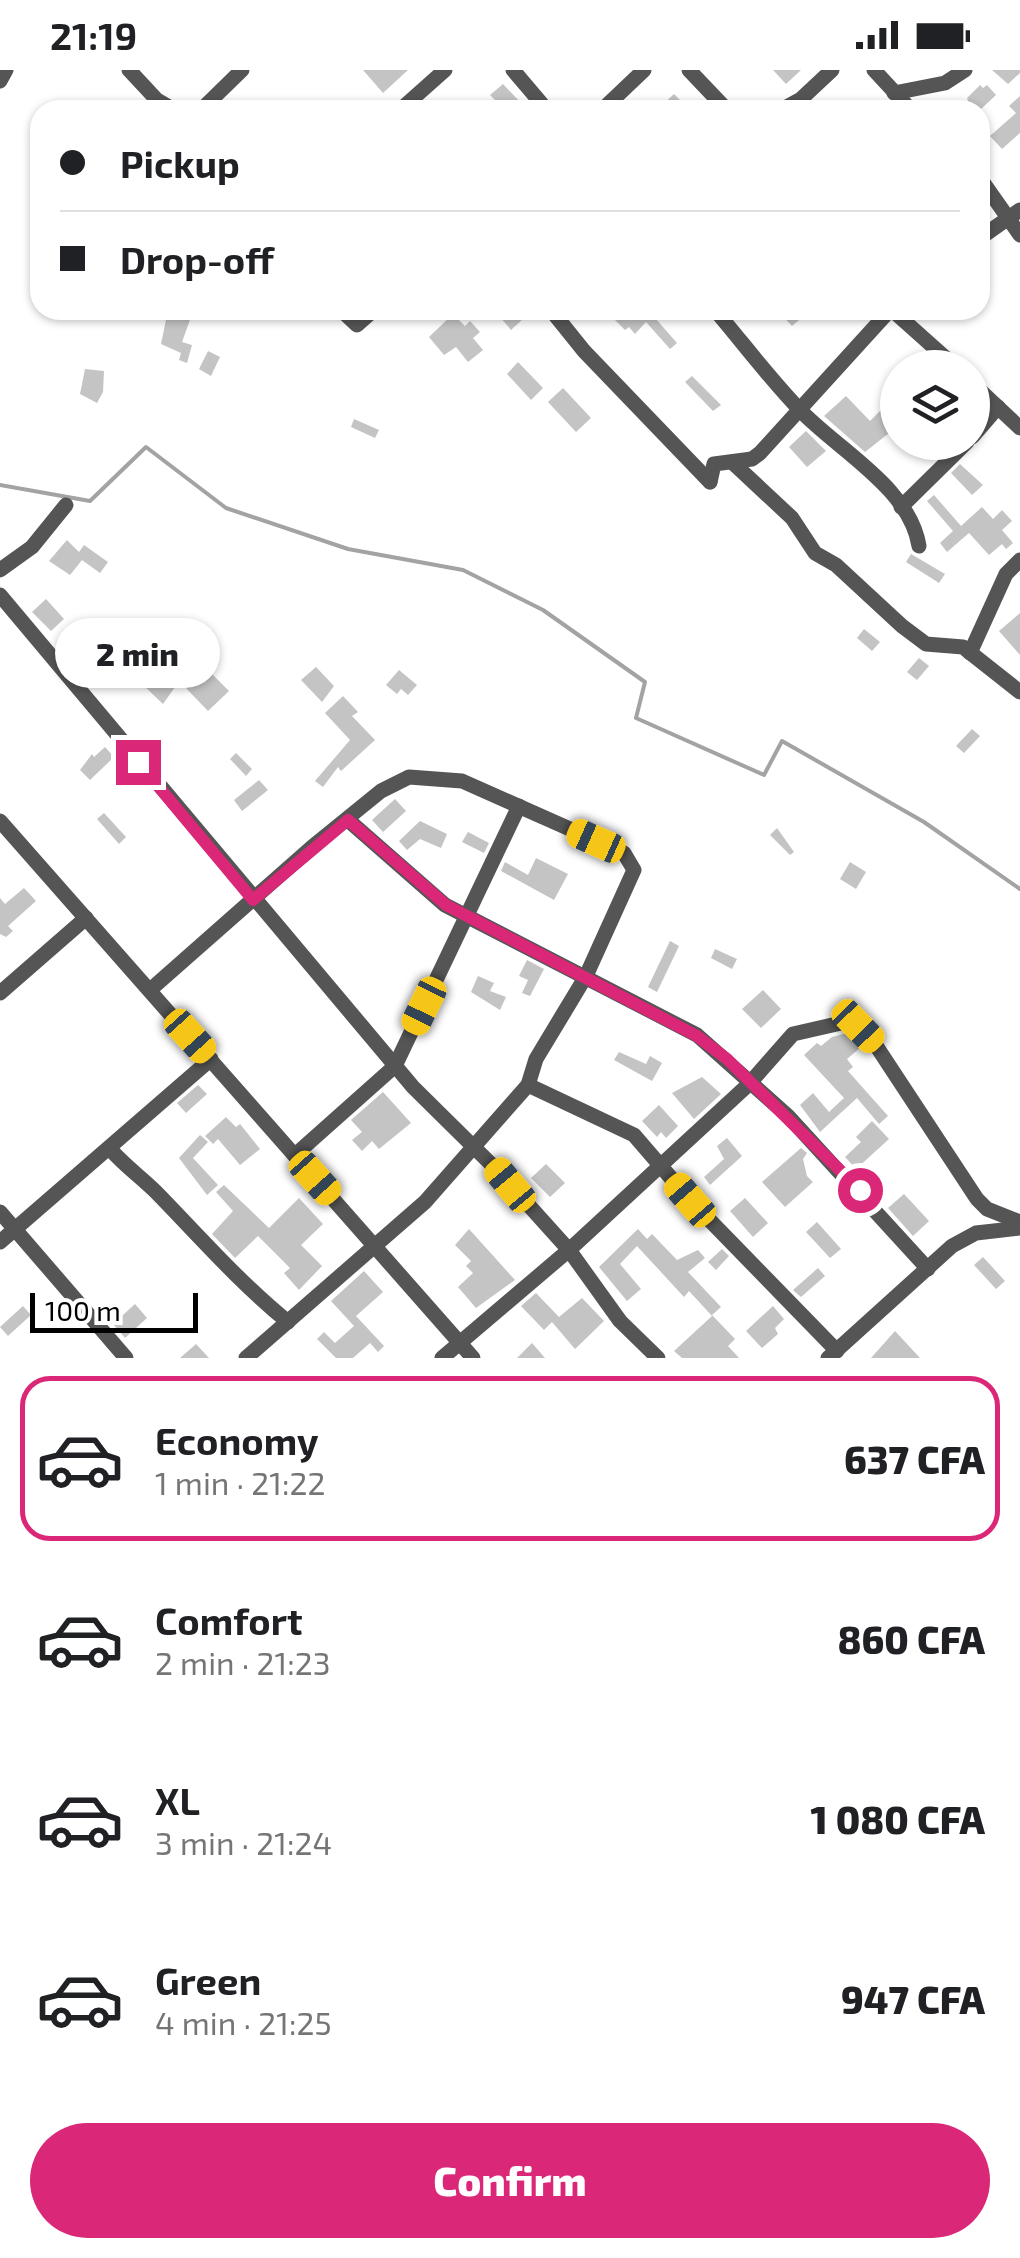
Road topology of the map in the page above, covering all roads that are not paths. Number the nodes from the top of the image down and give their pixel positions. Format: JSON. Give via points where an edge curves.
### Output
{"nodes":[{"id":1,"x":6,"y":70,"type":"edge"},
{"id":2,"x":129,"y":70,"type":"edge"},
{"id":3,"x":242,"y":70,"type":"edge"},
{"id":4,"x":445,"y":70,"type":"edge"},
{"id":5,"x":513,"y":70,"type":"edge"},
{"id":6,"x":644,"y":70,"type":"edge"},
{"id":7,"x":689,"y":70,"type":"edge"},
{"id":8,"x":832,"y":70,"type":"edge"},
{"id":9,"x":874,"y":70,"type":"edge"},
{"id":10,"x":965,"y":70,"type":"edge"},
{"id":11,"x":0,"y":81,"type":"edge"},
{"id":12,"x":894,"y":93,"type":"junction"},
{"id":13,"x":157,"y":100,"type":"edge"},
{"id":14,"x":211,"y":100,"type":"edge"},
{"id":15,"x":411,"y":100,"type":"edge"},
{"id":16,"x":538,"y":100,"type":"edge"},
{"id":17,"x":612,"y":100,"type":"edge"},
{"id":18,"x":717,"y":100,"type":"edge"},
{"id":19,"x":799,"y":100,"type":"edge"},
{"id":20,"x":901,"y":100,"type":"edge"},
{"id":21,"x":990,"y":189,"type":"edge"},
{"id":22,"x":1013,"y":215,"type":"edge"},
{"id":23,"x":990,"y":231,"type":"edge"},
{"id":24,"x":1020,"y":235,"type":"edge"},
{"id":25,"x":560,"y":320,"type":"edge"},
{"id":26,"x":723,"y":320,"type":"edge"},
{"id":27,"x":882,"y":320,"type":"edge"},
{"id":28,"x":902,"y":320,"type":"edge"},
{"id":29,"x":937,"y":350,"type":"edge"},
{"id":30,"x":990,"y":400,"type":"edge"},
{"id":31,"x":998,"y":407,"type":"junction"},
{"id":32,"x":801,"y":412,"type":"junction"},
{"id":33,"x":990,"y":416,"type":"edge"},
{"id":34,"x":1017,"y":419,"type":"edge"},
{"id":35,"x":948,"y":460,"type":"edge"},
{"id":36,"x":732,"y":462,"type":"junction"},
{"id":37,"x":66,"y":504,"type":"dead end"},
{"id":38,"x":900,"y":508,"type":"junction"},
{"id":39,"x":919,"y":546,"type":"dead end"},
{"id":40,"x":1020,"y":560,"type":"edge"},
{"id":41,"x":0,"y":570,"type":"edge"},
{"id":42,"x":0,"y":595,"type":"edge"},
{"id":43,"x":970,"y":653,"type":"junction"},
{"id":44,"x":1020,"y":692,"type":"edge"},
{"id":45,"x":519,"y":806,"type":"junction"},
{"id":46,"x":0,"y":820,"type":"edge"},
{"id":47,"x":348,"y":820,"type":"junction"},
{"id":48,"x":253,"y":900,"type":"junction"},
{"id":49,"x":466,"y":916,"type":"junction"},
{"id":50,"x":86,"y":918,"type":"junction"},
{"id":51,"x":586,"y":976,"type":"junction"},
{"id":52,"x":150,"y":990,"type":"junction"},
{"id":53,"x":0,"y":993,"type":"edge"},
{"id":54,"x":211,"y":1059,"type":"junction"},
{"id":55,"x":395,"y":1066,"type":"junction"},
{"id":56,"x":749,"y":1084,"type":"junction"},
{"id":57,"x":528,"y":1085,"type":"junction"},
{"id":58,"x":476,"y":1148,"type":"junction"},
{"id":59,"x":111,"y":1150,"type":"junction"},
{"id":60,"x":295,"y":1155,"type":"junction"},
{"id":61,"x":659,"y":1165,"type":"junction"},
{"id":62,"x":0,"y":1212,"type":"edge"},
{"id":63,"x":1020,"y":1225,"type":"edge"},
{"id":64,"x":16,"y":1229,"type":"junction"},
{"id":65,"x":0,"y":1242,"type":"edge"},
{"id":66,"x":375,"y":1245,"type":"junction"},
{"id":67,"x":568,"y":1250,"type":"junction"},
{"id":68,"x":928,"y":1269,"type":"junction"},
{"id":69,"x":288,"y":1322,"type":"junction"},
{"id":70,"x":461,"y":1342,"type":"junction"},
{"id":71,"x":832,"y":1354,"type":"edge"},
{"id":72,"x":126,"y":1358,"type":"edge"},
{"id":73,"x":246,"y":1358,"type":"edge"},
{"id":74,"x":442,"y":1358,"type":"edge"},
{"id":75,"x":474,"y":1358,"type":"edge"},
{"id":76,"x":658,"y":1358,"type":"edge"}],
"edges":[{"from":1,"to":11,"type":"street"},
{"from":2,"to":13,"type":"street"},
{"from":3,"to":14,"type":"street"},
{"from":4,"to":15,"type":"street"},
{"from":5,"to":16,"type":"street"},
{"from":6,"to":17,"type":"street"},
{"from":7,"to":18,"type":"street"},
{"from":8,"to":19,"type":"street"},
{"from":9,"to":12,"type":"street"},
{"from":10,"to":12,"type":"street","via":[[945,83]]},
{"from":12,"to":20,"type":"street"},
{"from":21,"to":22,"type":"street"},
{"from":22,"to":23,"type":"street"},
{"from":22,"to":24,"type":"street"},
{"from":25,"to":36,"type":"street","via":[[710,482],[714,464]]},
{"from":26,"to":32,"type":"street"},
{"from":27,"to":32,"type":"street"},
{"from":28,"to":29,"type":"street"},
{"from":30,"to":31,"type":"street"},
{"from":31,"to":33,"type":"street"},
{"from":31,"to":34,"type":"street"},
{"from":32,"to":36,"type":"street","via":[[752,459]]},
{"from":32,"to":38,"type":"street"},
{"from":35,"to":38,"type":"street"},
{"from":36,"to":43,"type":"street","via":[[792,518],[815,552],[902,626],[926,644]]},
{"from":37,"to":41,"type":"street","via":[[32,546]]},
{"from":38,"to":39,"type":"street","via":[[917,528]]},
{"from":40,"to":43,"type":"street","via":[[1006,574]]},
{"from":42,"to":48,"type":"street"},
{"from":43,"to":44,"type":"street"},
{"from":45,"to":47,"type":"street","via":[[462,781],[408,777]]},
{"from":45,"to":49,"type":"street"},
{"from":45,"to":51,"type":"street","via":[[631,860],[630,884]]},
{"from":46,"to":50,"type":"street"},
{"from":47,"to":48,"type":"street"},
{"from":47,"to":49,"type":"street"},
{"from":48,"to":52,"type":"street"},
{"from":48,"to":55,"type":"street"},
{"from":49,"to":51,"type":"street"},
{"from":49,"to":55,"type":"street"},
{"from":50,"to":52,"type":"street"},
{"from":50,"to":53,"type":"street"},
{"from":51,"to":56,"type":"street","via":[[697,1036]]},
{"from":51,"to":57,"type":"street","via":[[536,1059]]},
{"from":52,"to":54,"type":"street"},
{"from":54,"to":59,"type":"street"},
{"from":54,"to":60,"type":"street"},
{"from":55,"to":58,"type":"street"},
{"from":55,"to":60,"type":"street"},
{"from":56,"to":61,"type":"street"},
{"from":56,"to":63,"type":"street","via":[[793,1034],[850,1021],[876,1044],[978,1199]]},
{"from":56,"to":68,"type":"street","via":[[848,1178]]},
{"from":57,"to":58,"type":"street"},
{"from":57,"to":61,"type":"street","via":[[634,1135]]},
{"from":58,"to":66,"type":"street"},
{"from":58,"to":67,"type":"street"},
{"from":59,"to":64,"type":"street"},
{"from":59,"to":69,"type":"street","via":[[240,1283]]},
{"from":60,"to":66,"type":"street"},
{"from":61,"to":67,"type":"street"},
{"from":61,"to":71,"type":"street"},
{"from":62,"to":64,"type":"street"},
{"from":63,"to":68,"type":"street","via":[[976,1232]]},
{"from":64,"to":65,"type":"street"},
{"from":64,"to":72,"type":"street"},
{"from":66,"to":69,"type":"street"},
{"from":66,"to":70,"type":"street"},
{"from":67,"to":70,"type":"street"},
{"from":67,"to":76,"type":"street","via":[[620,1321]]},
{"from":68,"to":71,"type":"street"},
{"from":69,"to":73,"type":"street"},
{"from":70,"to":74,"type":"street"},
{"from":70,"to":75,"type":"street"}]}
